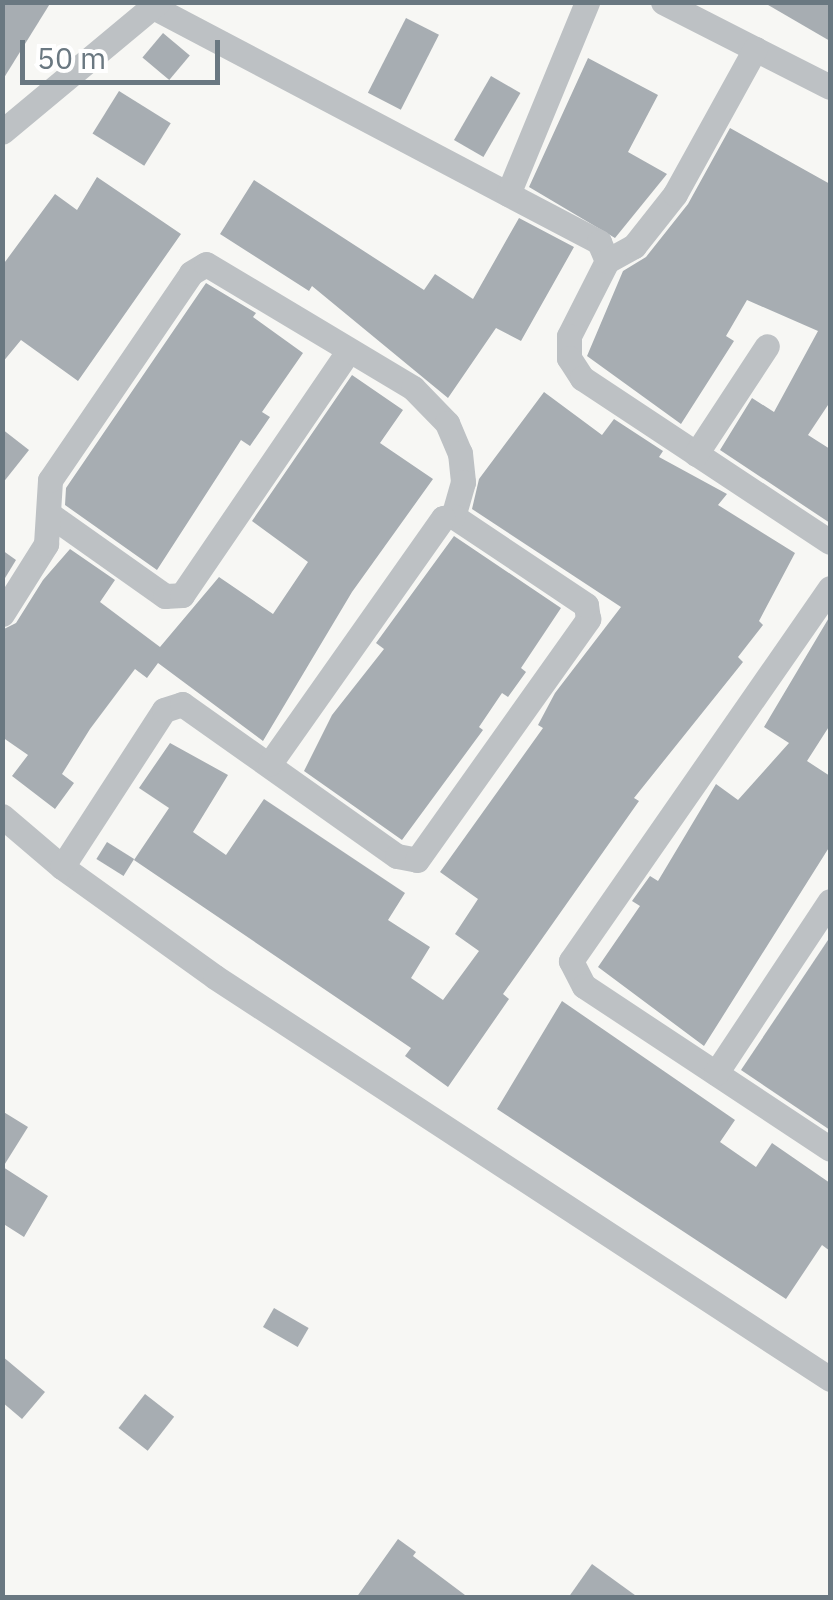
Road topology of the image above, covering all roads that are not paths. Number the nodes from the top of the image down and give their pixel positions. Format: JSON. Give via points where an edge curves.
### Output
{"nodes":[{"id":1,"x":587,"y":2,"type":"edge"},
{"id":2,"x":664,"y":2,"type":"edge"},
{"id":3,"x":156,"y":5,"type":"edge"},
{"id":4,"x":755,"y":49,"type":"junction"},
{"id":5,"x":830,"y":87,"type":"edge"},
{"id":6,"x":2,"y":132,"type":"edge"},
{"id":7,"x":508,"y":194,"type":"junction"},
{"id":8,"x":607,"y":262,"type":"junction"},
{"id":9,"x":767,"y":346,"type":"dead end"},
{"id":10,"x":348,"y":352,"type":"junction"},
{"id":11,"x":696,"y":454,"type":"junction"},
{"id":12,"x":49,"y":514,"type":"junction"},
{"id":13,"x":453,"y":516,"type":"junction"},
{"id":14,"x":830,"y":542,"type":"edge"},
{"id":15,"x":830,"y":588,"type":"edge"},
{"id":16,"x":2,"y":614,"type":"edge"},
{"id":17,"x":270,"y":764,"type":"junction"},
{"id":18,"x":2,"y":816,"type":"edge"},
{"id":19,"x":62,"y":868,"type":"junction"},
{"id":20,"x":830,"y":901,"type":"edge"},
{"id":21,"x":716,"y":1073,"type":"junction"},
{"id":22,"x":830,"y":1149,"type":"edge"},
{"id":23,"x":830,"y":1378,"type":"edge"}],
"edges":[{"from":1,"to":7,"type":"street"},
{"from":2,"to":4,"type":"street"},
{"from":3,"to":6,"type":"street"},
{"from":3,"to":7,"type":"street"},
{"from":4,"to":5,"type":"street"},
{"from":4,"to":8,"type":"street","via":[[675,194],[634,246]]},
{"from":7,"to":8,"type":"street","via":[[599,242]]},
{"from":8,"to":11,"type":"street","via":[[577,314],[569,358],[582,378]]},
{"from":9,"to":11,"type":"street"},
{"from":10,"to":12,"type":"street","via":[[182,596],[166,596]]},
{"from":10,"to":12,"type":"street","via":[[213,264],[198,267],[50,480]]},
{"from":10,"to":13,"type":"street","via":[[414,388],[448,423],[463,482]]},
{"from":11,"to":14,"type":"street"},
{"from":12,"to":16,"type":"street","via":[[41,554]]},
{"from":13,"to":17,"type":"street","via":[[437,522]]},
{"from":13,"to":17,"type":"street","via":[[582,597],[588,619],[423,854],[417,860],[397,856]]},
{"from":15,"to":21,"type":"street","via":[[571,961],[584,986]]},
{"from":17,"to":19,"type":"street","via":[[182,704],[172,706]]},
{"from":18,"to":19,"type":"street"},
{"from":19,"to":23,"type":"street","via":[[215,977]]},
{"from":20,"to":21,"type":"street"},
{"from":21,"to":22,"type":"street"}]}
